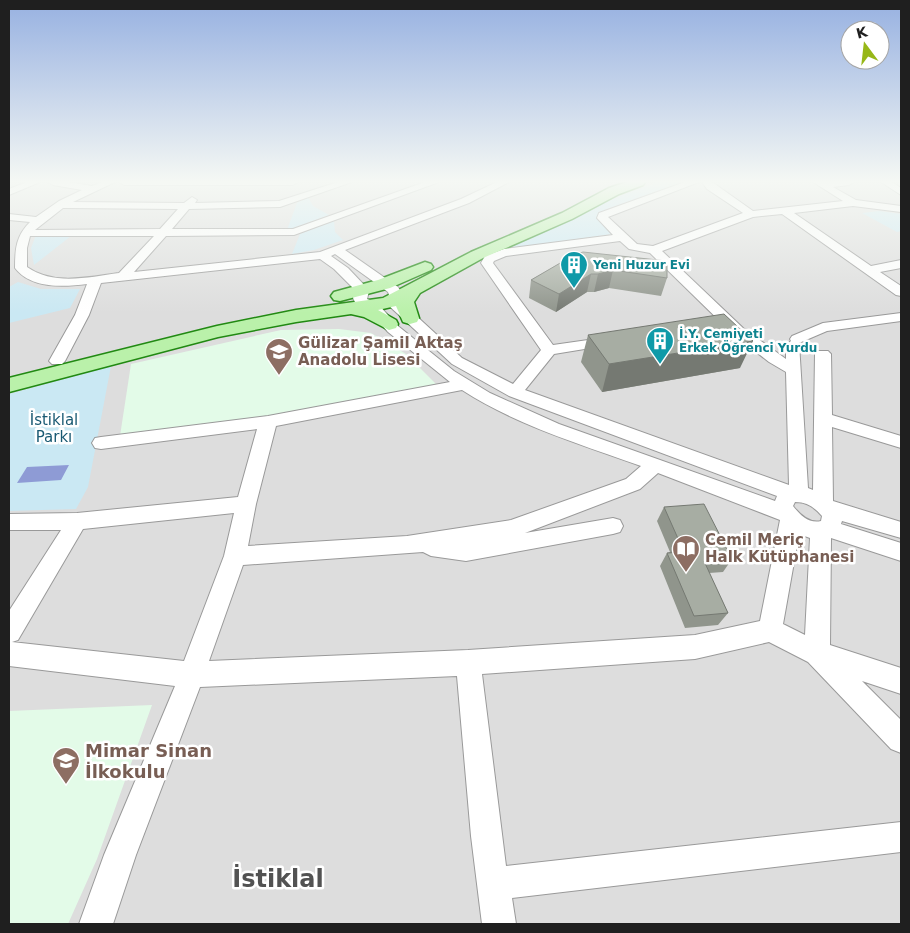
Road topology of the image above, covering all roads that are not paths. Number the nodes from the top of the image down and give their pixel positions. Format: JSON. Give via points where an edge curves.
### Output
{"nodes":[{"id":1,"x":33,"y":226,"type":"edge"},
{"id":2,"x":170,"y":226,"type":"edge"},
{"id":3,"x":336,"y":226,"type":"edge"},
{"id":4,"x":401,"y":226,"type":"edge"},
{"id":5,"x":523,"y":226,"type":"edge"},
{"id":6,"x":544,"y":226,"type":"edge"},
{"id":7,"x":610,"y":226,"type":"edge"},
{"id":8,"x":720,"y":226,"type":"edge"},
{"id":9,"x":805,"y":226,"type":"edge"},
{"id":10,"x":163,"y":233,"type":"junction"},
{"id":11,"x":25,"y":236,"type":"junction"},
{"id":12,"x":622,"y":237,"type":"junction"},
{"id":13,"x":9,"y":238,"type":"edge"},
{"id":14,"x":290,"y":246,"type":"junction"},
{"id":15,"x":337,"y":250,"type":"junction"},
{"id":16,"x":654,"y":250,"type":"junction"},
{"id":17,"x":322,"y":255,"type":"junction"},
{"id":18,"x":901,"y":264,"type":"edge"},
{"id":19,"x":9,"y":270,"type":"edge"},
{"id":20,"x":23,"y":270,"type":"junction"},
{"id":21,"x":869,"y":270,"type":"junction"},
{"id":22,"x":122,"y":278,"type":"junction"},
{"id":23,"x":96,"y":280,"type":"junction"},
{"id":24,"x":374,"y":286,"type":"junction"},
{"id":25,"x":415,"y":288,"type":"junction"},
{"id":26,"x":901,"y":292,"type":"edge"},
{"id":27,"x":392,"y":301,"type":"junction"},
{"id":28,"x":341,"y":303,"type":"junction"},
{"id":29,"x":410,"y":318,"type":"junction"},
{"id":30,"x":901,"y":319,"type":"edge"},
{"id":31,"x":729,"y":322,"type":"junction"},
{"id":32,"x":389,"y":324,"type":"junction"},
{"id":33,"x":710,"y":325,"type":"edge"},
{"id":34,"x":625,"y":338,"type":"edge"},
{"id":35,"x":795,"y":342,"type":"junction"},
{"id":36,"x":826,"y":346,"type":"junction"},
{"id":37,"x":549,"y":350,"type":"junction"},
{"id":38,"x":57,"y":361,"type":"junction"},
{"id":39,"x":794,"y":370,"type":"junction"},
{"id":40,"x":9,"y":374,"type":"edge"},
{"id":41,"x":9,"y":385,"type":"edge"},
{"id":42,"x":463,"y":385,"type":"junction"},
{"id":43,"x":515,"y":392,"type":"junction"},
{"id":44,"x":824,"y":419,"type":"junction"},
{"id":45,"x":268,"y":422,"type":"junction"},
{"id":46,"x":901,"y":442,"type":"edge"},
{"id":47,"x":101,"y":443,"type":"dead end"},
{"id":48,"x":655,"y":464,"type":"junction"},
{"id":49,"x":246,"y":504,"type":"junction"},
{"id":50,"x":792,"y":505,"type":"junction"},
{"id":51,"x":825,"y":518,"type":"junction"},
{"id":52,"x":77,"y":521,"type":"junction"},
{"id":53,"x":9,"y":522,"type":"edge"},
{"id":54,"x":614,"y":526,"type":"dead end"},
{"id":55,"x":901,"y":530,"type":"edge"},
{"id":56,"x":407,"y":544,"type":"junction"},
{"id":57,"x":901,"y":552,"type":"edge"},
{"id":58,"x":235,"y":556,"type":"junction"},
{"id":59,"x":770,"y":630,"type":"junction"},
{"id":60,"x":9,"y":632,"type":"edge"},
{"id":61,"x":817,"y":653,"type":"junction"},
{"id":62,"x":9,"y":654,"type":"edge"},
{"id":63,"x":468,"y":663,"type":"junction"},
{"id":64,"x":192,"y":675,"type":"junction"},
{"id":65,"x":901,"y":681,"type":"edge"},
{"id":66,"x":901,"y":739,"type":"edge"},
{"id":67,"x":901,"y":837,"type":"edge"},
{"id":68,"x":494,"y":884,"type":"junction"},
{"id":69,"x":96,"y":924,"type":"edge"},
{"id":70,"x":499,"y":924,"type":"edge"}],
"edges":[{"from":1,"to":11,"type":"street"},
{"from":2,"to":10,"type":"street"},
{"from":3,"to":14,"type":"street"},
{"from":4,"to":15,"type":"street"},
{"from":5,"to":24,"type":"main road"},
{"from":6,"to":25,"type":"main road","via":[[477,255]]},
{"from":7,"to":12,"type":"street"},
{"from":8,"to":16,"type":"street"},
{"from":9,"to":21,"type":"street"},
{"from":10,"to":11,"type":"street"},
{"from":10,"to":14,"type":"street"},
{"from":10,"to":22,"type":"street"},
{"from":11,"to":13,"type":"street"},
{"from":11,"to":20,"type":"street"},
{"from":12,"to":16,"type":"street","via":[[633,247]]},
{"from":12,"to":37,"type":"street","via":[[504,253],[488,259],[487,263]]},
{"from":14,"to":17,"type":"street"},
{"from":14,"to":22,"type":"street"},
{"from":15,"to":17,"type":"street"},
{"from":15,"to":24,"type":"street"},
{"from":16,"to":31,"type":"street"},
{"from":17,"to":24,"type":"street"},
{"from":18,"to":21,"type":"street"},
{"from":19,"to":20,"type":"street"},
{"from":20,"to":23,"type":"street","via":[[47,282]]},
{"from":21,"to":26,"type":"street"},
{"from":22,"to":23,"type":"street"},
{"from":23,"to":38,"type":"street","via":[[82,315]]},
{"from":24,"to":27,"type":"main road","via":[[382,304]]},
{"from":24,"to":28,"type":"main road"},
{"from":24,"to":32,"type":"street"},
{"from":25,"to":27,"type":"main road"},
{"from":25,"to":29,"type":"main road","via":[[405,297],[404,305]]},
{"from":27,"to":29,"type":"street"},
{"from":28,"to":32,"type":"main road"},
{"from":28,"to":38,"type":"main road","via":[[201,322]]},
{"from":28,"to":41,"type":"main road"},
{"from":29,"to":43,"type":"street","via":[[457,361]]},
{"from":30,"to":35,"type":"street","via":[[882,318],[823,327]]},
{"from":30,"to":36,"type":"street","via":[[855,328]]},
{"from":31,"to":33,"type":"street"},
{"from":31,"to":39,"type":"street","via":[[770,358]]},
{"from":32,"to":42,"type":"street"},
{"from":34,"to":37,"type":"street"},
{"from":35,"to":36,"type":"street","via":[[799,351],[809,355]]},
{"from":35,"to":39,"type":"street"},
{"from":36,"to":44,"type":"street"},
{"from":37,"to":43,"type":"street"},
{"from":38,"to":40,"type":"main road"},
{"from":39,"to":50,"type":"street"},
{"from":42,"to":45,"type":"street"},
{"from":42,"to":48,"type":"street","via":[[553,428]]},
{"from":43,"to":50,"type":"street"},
{"from":44,"to":46,"type":"street"},
{"from":44,"to":51,"type":"street"},
{"from":45,"to":47,"type":"street"},
{"from":45,"to":49,"type":"street"},
{"from":48,"to":50,"type":"street"},
{"from":48,"to":56,"type":"street","via":[[633,484],[511,529]]},
{"from":49,"to":52,"type":"street"},
{"from":49,"to":58,"type":"street"},
{"from":50,"to":51,"type":"street","via":[[815,498]]},
{"from":50,"to":51,"type":"street","via":[[806,528]]},
{"from":50,"to":59,"type":"street"},
{"from":51,"to":55,"type":"street"},
{"from":51,"to":57,"type":"street"},
{"from":51,"to":61,"type":"street"},
{"from":52,"to":53,"type":"street"},
{"from":52,"to":60,"type":"street"},
{"from":54,"to":56,"type":"street","via":[[466,552]]},
{"from":56,"to":58,"type":"street"},
{"from":58,"to":64,"type":"street"},
{"from":59,"to":61,"type":"street"},
{"from":59,"to":63,"type":"street","via":[[695,647]]},
{"from":61,"to":65,"type":"street"},
{"from":61,"to":66,"type":"street"},
{"from":62,"to":64,"type":"street"},
{"from":63,"to":64,"type":"street"},
{"from":63,"to":68,"type":"street"},
{"from":64,"to":69,"type":"street"},
{"from":67,"to":68,"type":"street"},
{"from":68,"to":70,"type":"street"}]}
